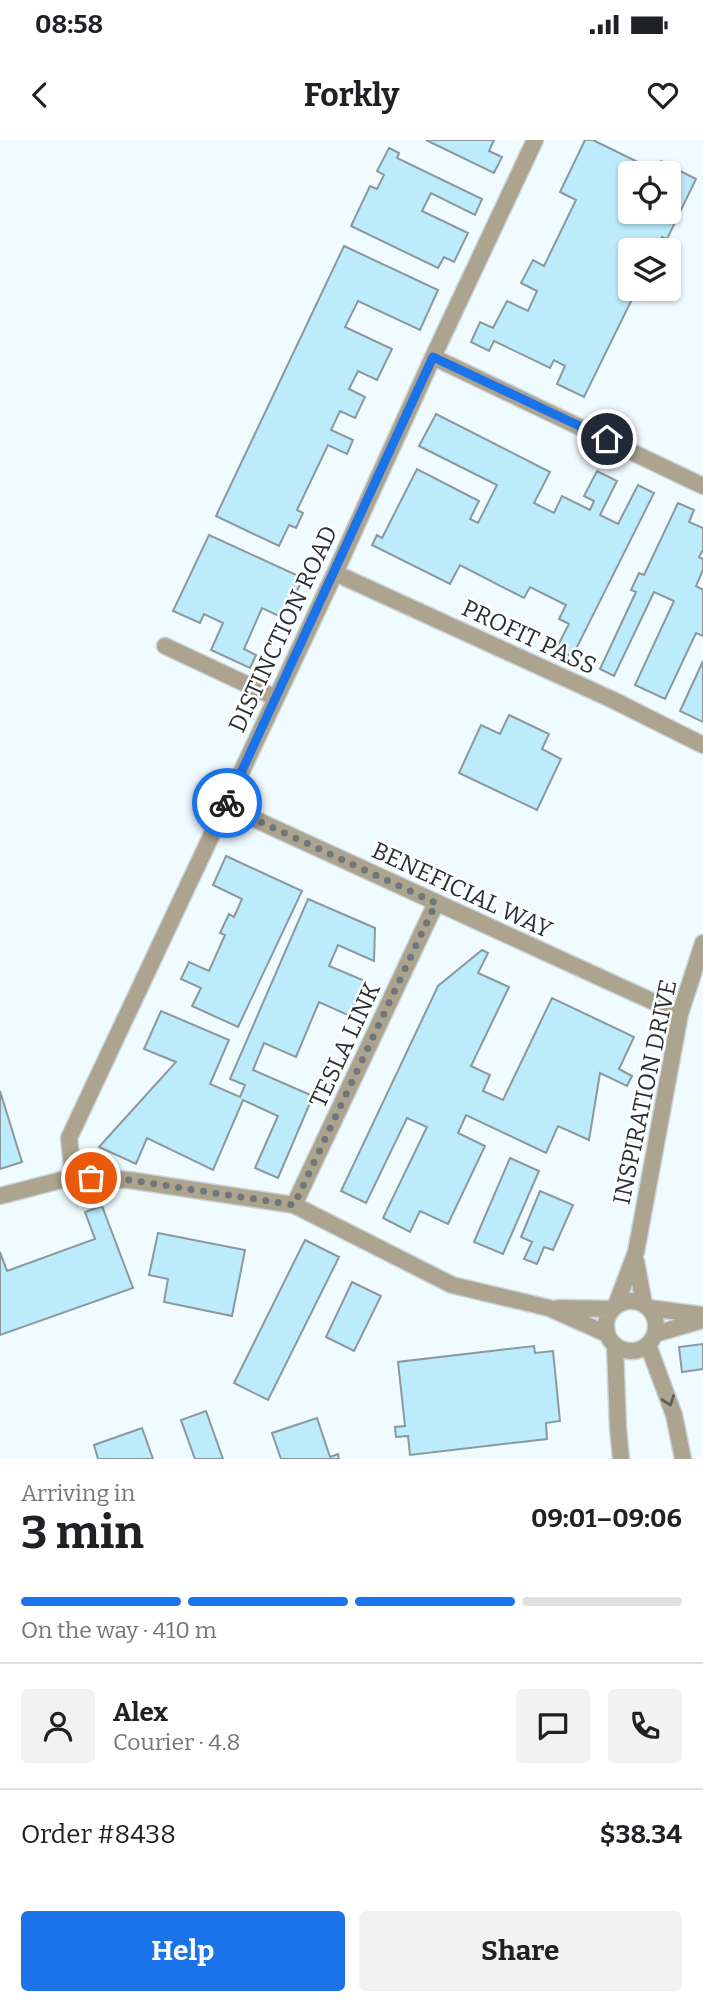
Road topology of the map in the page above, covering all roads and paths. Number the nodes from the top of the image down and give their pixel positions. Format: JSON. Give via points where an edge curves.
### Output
{"nodes":[{"id":1,"x":535,"y":140,"type":"edge"},
{"id":2,"x":433,"y":357,"type":"junction"},
{"id":3,"x":703,"y":486,"type":"edge"},
{"id":4,"x":335,"y":573,"type":"junction"},
{"id":5,"x":165,"y":646,"type":"dead end"},
{"id":6,"x":276,"y":698,"type":"junction"},
{"id":7,"x":703,"y":745,"type":"edge"},
{"id":8,"x":226,"y":806,"type":"junction"},
{"id":9,"x":436,"y":903,"type":"junction"},
{"id":10,"x":703,"y":943,"type":"edge"},
{"id":11,"x":680,"y":1014,"type":"junction"},
{"id":12,"x":72,"y":1177,"type":"junction"},
{"id":13,"x":0,"y":1196,"type":"edge"},
{"id":14,"x":294,"y":1205,"type":"junction"},
{"id":15,"x":636,"y":1252,"type":"junction"},
{"id":16,"x":647,"y":1306,"type":"junction"},
{"id":17,"x":614,"y":1307,"type":"junction"},
{"id":18,"x":549,"y":1308,"type":"junction"},
{"id":19,"x":703,"y":1318,"type":"edge"},
{"id":20,"x":652,"y":1339,"type":"junction"},
{"id":21,"x":611,"y":1340,"type":"junction"},
{"id":22,"x":621,"y":1459,"type":"edge"},
{"id":23,"x":683,"y":1459,"type":"edge"}],
"edges":[{"from":1,"to":2,"type":"street","name":"DISTINCTION ROAD"},
{"from":2,"to":3,"type":"street"},
{"from":2,"to":4,"type":"street","name":"DISTINCTION ROAD"},
{"from":4,"to":6,"type":"street","name":"DISTINCTION ROAD"},
{"from":4,"to":7,"type":"street","name":"PROFIT PASS"},
{"from":5,"to":6,"type":"street"},
{"from":6,"to":8,"type":"street","name":"DISTINCTION ROAD"},
{"from":8,"to":9,"type":"street","name":"BENEFICIAL WAY"},
{"from":8,"to":12,"type":"street","name":"DISTINCTION ROAD","via":[[69,1138]]},
{"from":9,"to":11,"type":"street","name":"BENEFICIAL WAY"},
{"from":9,"to":14,"type":"street","name":"TESLA LINK"},
{"from":10,"to":11,"type":"street","name":"INSPIRATION DRIVE"},
{"from":11,"to":15,"type":"street","name":"INSPIRATION DRIVE"},
{"from":12,"to":13,"type":"street"},
{"from":12,"to":14,"type":"street","via":[[129,1180]]},
{"from":14,"to":18,"type":"street","via":[[452,1285]]},
{"from":15,"to":16,"type":"street","name":"INSPIRATION DRIVE"},
{"from":15,"to":17,"type":"street","name":"INSPIRATION DRIVE"},
{"from":16,"to":17,"type":"street","via":[[630,1300]]},
{"from":16,"to":19,"type":"street"},
{"from":16,"to":20,"type":"street","via":[[656,1320]]},
{"from":17,"to":18,"type":"street"},
{"from":17,"to":21,"type":"street","via":[[606,1325]]},
{"from":18,"to":21,"type":"street"},
{"from":19,"to":20,"type":"street"},
{"from":20,"to":21,"type":"street","via":[[642,1349],[628,1352]]},
{"from":20,"to":23,"type":"street","one_way":true},
{"from":21,"to":22,"type":"street"}]}
